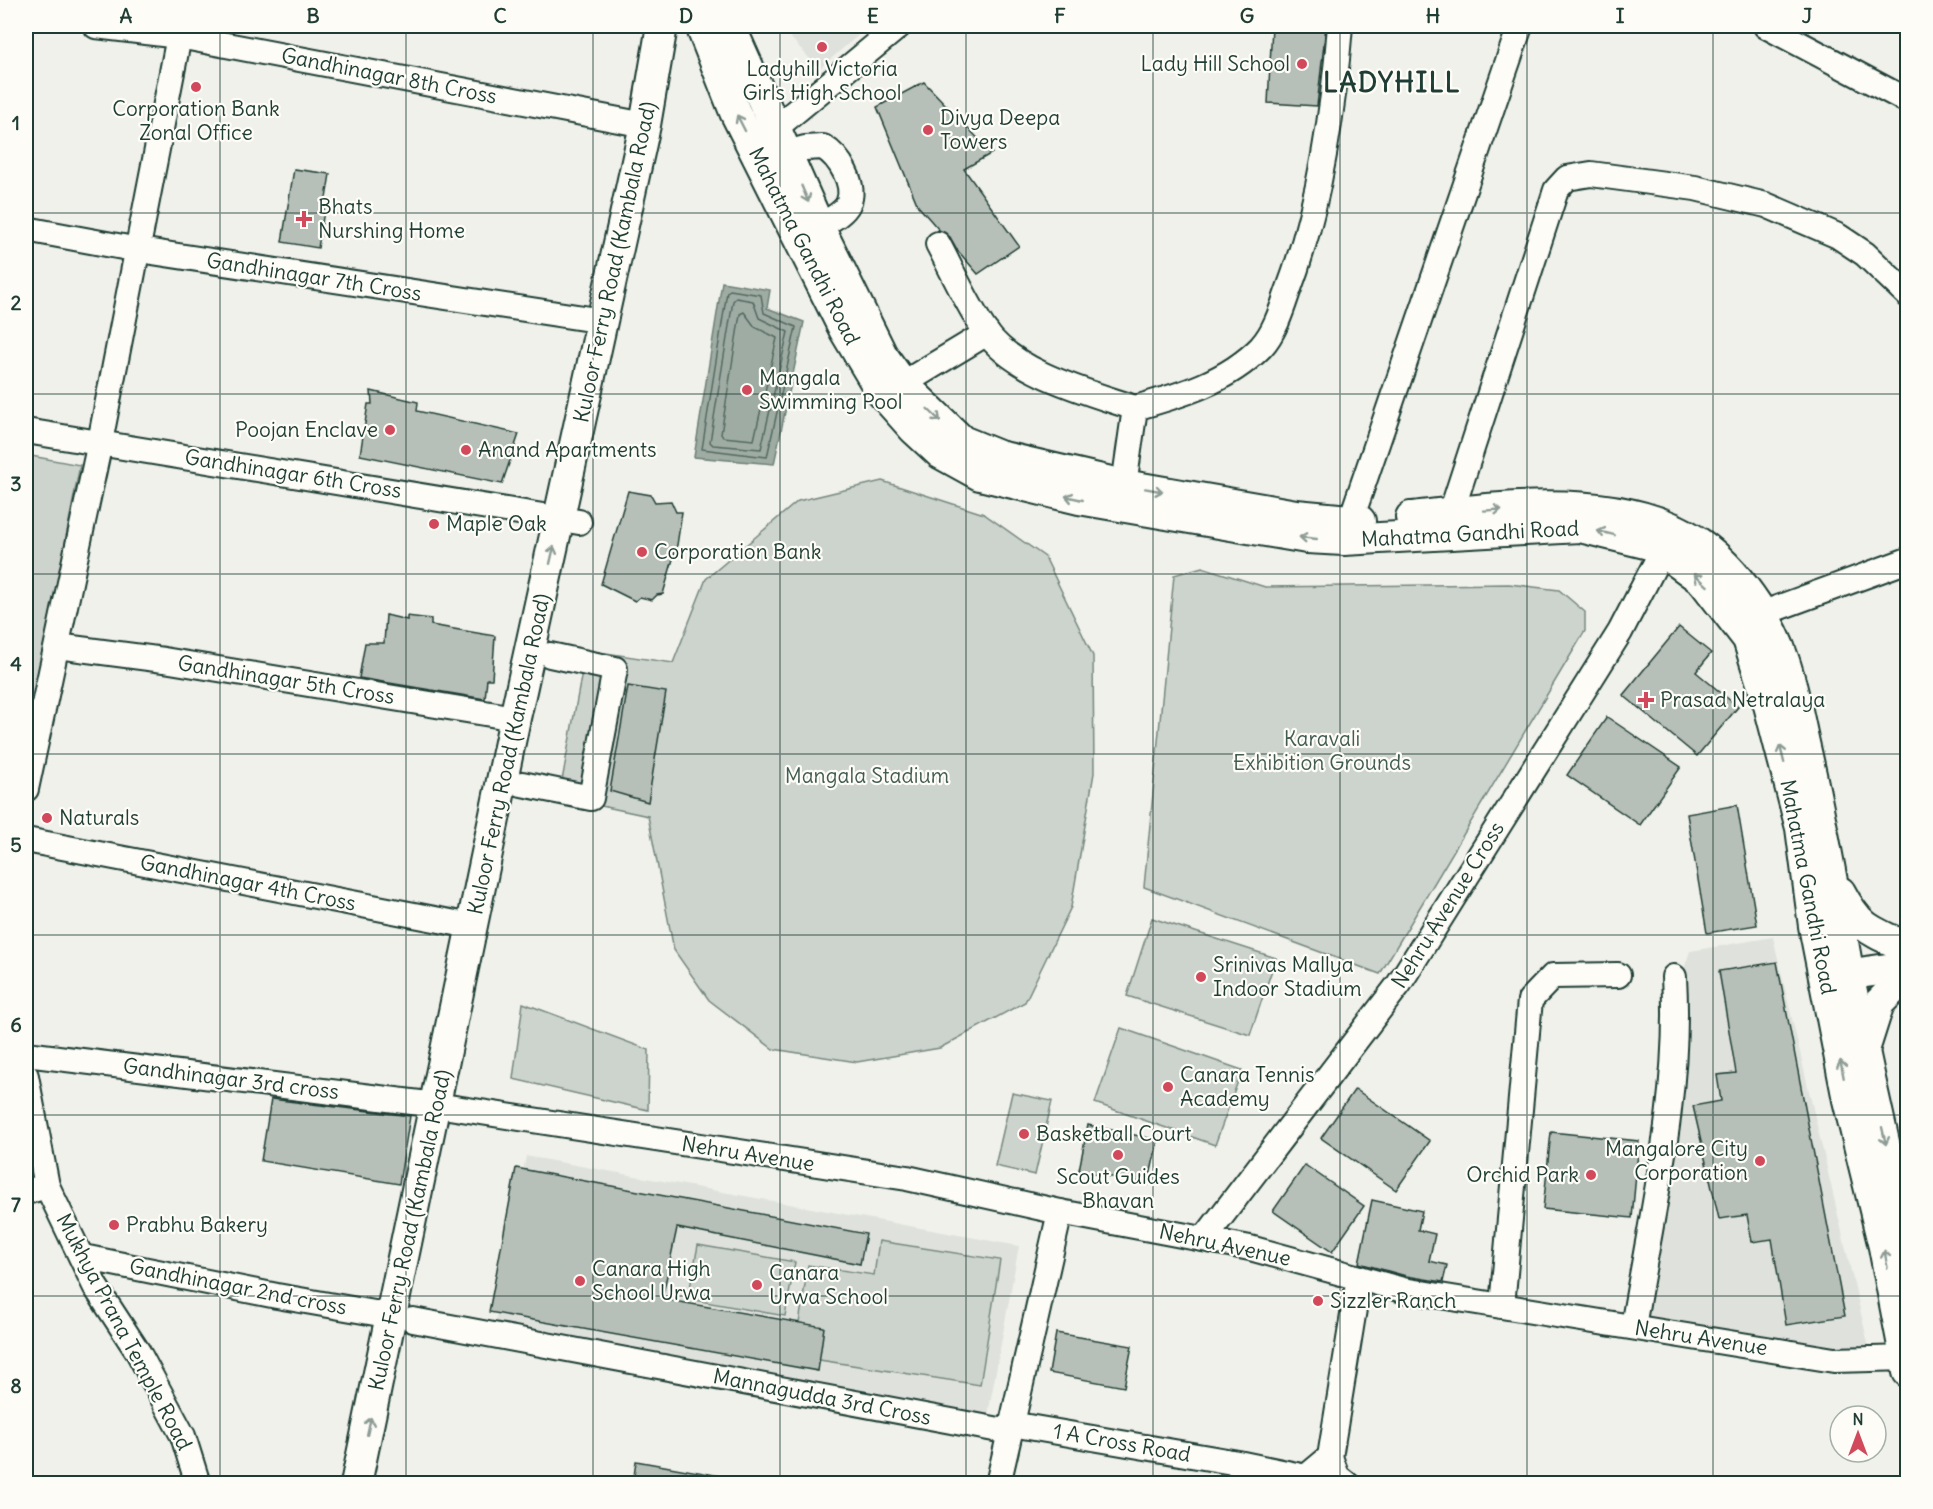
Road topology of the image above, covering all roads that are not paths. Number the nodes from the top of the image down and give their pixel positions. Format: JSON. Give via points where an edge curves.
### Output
{"nodes":[{"id":1,"x":96,"y":26,"type":"edge"},
{"id":2,"x":662,"y":26,"type":"edge"},
{"id":3,"x":682,"y":26,"type":"edge"},
{"id":4,"x":701,"y":26,"type":"edge"},
{"id":5,"x":730,"y":26,"type":"edge"},
{"id":6,"x":899,"y":26,"type":"edge"},
{"id":7,"x":1340,"y":26,"type":"edge"},
{"id":8,"x":1520,"y":26,"type":"edge"},
{"id":9,"x":1766,"y":26,"type":"edge"},
{"id":10,"x":180,"y":31,"type":"edge"},
{"id":11,"x":1908,"y":101,"type":"edge"},
{"id":12,"x":774,"y":121,"type":"junction"},
{"id":13,"x":645,"y":125,"type":"junction"},
{"id":14,"x":787,"y":153,"type":"junction"},
{"id":15,"x":819,"y":227,"type":"junction"},
{"id":16,"x":26,"y":229,"type":"edge"},
{"id":17,"x":938,"y":244,"type":"dead end"},
{"id":18,"x":139,"y":250,"type":"junction"},
{"id":19,"x":1908,"y":295,"type":"edge"},
{"id":20,"x":603,"y":321,"type":"junction"},
{"id":21,"x":987,"y":333,"type":"junction"},
{"id":22,"x":893,"y":389,"type":"junction"},
{"id":23,"x":1135,"y":408,"type":"junction"},
{"id":24,"x":26,"y":431,"type":"edge"},
{"id":25,"x":100,"y":442,"type":"junction"},
{"id":26,"x":1124,"y":485,"type":"junction"},
{"id":27,"x":1451,"y":513,"type":"junction"},
{"id":28,"x":570,"y":520,"type":"junction"},
{"id":29,"x":1346,"y":531,"type":"junction"},
{"id":30,"x":1662,"y":551,"type":"junction"},
{"id":31,"x":1908,"y":560,"type":"edge"},
{"id":32,"x":1761,"y":614,"type":"junction"},
{"id":33,"x":57,"y":646,"type":"junction"},
{"id":34,"x":550,"y":655,"type":"junction"},
{"id":35,"x":515,"y":718,"type":"junction"},
{"id":36,"x":522,"y":784,"type":"junction"},
{"id":37,"x":26,"y":789,"type":"edge"},
{"id":38,"x":26,"y":840,"type":"edge"},
{"id":39,"x":1833,"y":878,"type":"junction"},
{"id":40,"x":471,"y":926,"type":"junction"},
{"id":41,"x":1907,"y":958,"type":"edge"},
{"id":42,"x":1835,"y":967,"type":"junction"},
{"id":43,"x":1618,"y":975,"type":"dead end"},
{"id":44,"x":1674,"y":977,"type":"dead end"},
{"id":45,"x":1864,"y":1052,"type":"junction"},
{"id":46,"x":26,"y":1054,"type":"edge"},
{"id":47,"x":26,"y":1076,"type":"edge"},
{"id":48,"x":445,"y":1107,"type":"junction"},
{"id":49,"x":37,"y":1189,"type":"edge"},
{"id":50,"x":1060,"y":1212,"type":"junction"},
{"id":51,"x":1204,"y":1239,"type":"junction"},
{"id":52,"x":1908,"y":1255,"type":"edge"},
{"id":53,"x":83,"y":1257,"type":"junction"},
{"id":54,"x":1359,"y":1278,"type":"junction"},
{"id":55,"x":1502,"y":1306,"type":"junction"},
{"id":56,"x":403,"y":1318,"type":"junction"},
{"id":57,"x":1633,"y":1327,"type":"junction"},
{"id":58,"x":1906,"y":1363,"type":"edge"},
{"id":59,"x":1010,"y":1428,"type":"junction"},
{"id":60,"x":1330,"y":1457,"type":"junction"},
{"id":61,"x":1304,"y":1480,"type":"edge"},
{"id":62,"x":198,"y":1484,"type":"edge"},
{"id":63,"x":356,"y":1484,"type":"edge"},
{"id":64,"x":376,"y":1484,"type":"edge"},
{"id":65,"x":998,"y":1484,"type":"edge"},
{"id":66,"x":1347,"y":1484,"type":"edge"}],
"edges":[{"from":1,"to":10,"type":"street","name":"Gandhinagar 8th Cross"},
{"from":2,"to":13,"type":"main road","name":"Kuloor Ferry Road (Kambala Road)"},
{"from":3,"to":28,"type":"main road","name":"Kuloor Ferry Road (Kambala Road)"},
{"from":22,"to":4,"type":"main road","name":"Mahatma Gandhi Road","one_way":true,"via":[[845,331],[735,112]]},
{"from":5,"to":12,"type":"main road","name":"Mahatma Gandhi Road"},
{"from":6,"to":12,"type":"street","via":[[784,121]]},
{"from":7,"to":23,"type":"street","via":[[1336,81],[1302,253],[1273,329],[1247,360],[1212,382]]},
{"from":8,"to":29,"type":"street"},
{"from":9,"to":11,"type":"street"},
{"from":10,"to":13,"type":"street","name":"Gandhinagar 8th Cross"},
{"from":10,"to":18,"type":"street"},
{"from":12,"to":14,"type":"main road","name":"Mahatma Gandhi Road"},
{"from":13,"to":20,"type":"main road","name":"Kuloor Ferry Road (Kambala Road)"},
{"from":14,"to":15,"type":"main road","name":"Mahatma Gandhi Road","one_way":true},
{"from":14,"to":15,"type":"street","via":[[824,147],[837,158],[846,175],[848,205]]},
{"from":15,"to":22,"type":"main road","name":"Mahatma Gandhi Road","via":[[882,355]]},
{"from":16,"to":18,"type":"street","name":"Gandhinagar 7th Cross"},
{"from":17,"to":21,"type":"street"},
{"from":18,"to":20,"type":"street","name":"Gandhinagar 7th Cross"},
{"from":18,"to":25,"type":"street"},
{"from":19,"to":27,"type":"street","via":[[1865,254],[1838,236],[1766,205],[1695,188],[1591,174],[1567,178],[1556,190]]},
{"from":20,"to":28,"type":"main road","name":"Kuloor Ferry Road (Kambala Road)"},
{"from":21,"to":22,"type":"street"},
{"from":21,"to":23,"type":"street","via":[[1015,358],[1045,376]]},
{"from":22,"to":26,"type":"main road","name":"Mahatma Gandhi Road","one_way":true,"via":[[962,441],[999,456]]},
{"from":29,"to":22,"type":"main road","name":"Mahatma Gandhi Road","one_way":true,"via":[[1307,538],[1079,499],[980,475],[940,453],[914,429]]},
{"from":23,"to":26,"type":"street"},
{"from":24,"to":25,"type":"street","name":"Gandhinagar 6th Cross"},
{"from":25,"to":28,"type":"street","name":"Gandhinagar 6th Cross"},
{"from":25,"to":33,"type":"street"},
{"from":26,"to":29,"type":"main road","name":"Mahatma Gandhi Road","one_way":true},
{"from":27,"to":29,"type":"main road","name":"Mahatma Gandhi Road"},
{"from":27,"to":32,"type":"main road","name":"Mahatma Gandhi Road","one_way":true,"via":[[1594,507],[1648,517],[1698,542],[1735,575]]},
{"from":28,"to":34,"type":"main road","name":"Kuloor Ferry Road (Kambala Road)"},
{"from":35,"to":28,"type":"main road","name":"Kuloor Ferry Road (Kambala Road)","one_way":true},
{"from":30,"to":29,"type":"main road","name":"Mahatma Gandhi Road","one_way":true,"via":[[1653,545],[1580,527]]},
{"from":42,"to":30,"type":"main road","name":"Mahatma Gandhi Road","one_way":true,"via":[[1769,705],[1748,639],[1703,581]]},
{"from":30,"to":51,"type":"street","name":"Nehru Avenue Cross","via":[[1620,632],[1399,984]]},
{"from":31,"to":32,"type":"street"},
{"from":32,"to":39,"type":"main road","name":"Mahatma Gandhi Road","via":[[1784,659]]},
{"from":33,"to":35,"type":"street","name":"Gandhinagar 5th Cross"},
{"from":33,"to":37,"type":"street"},
{"from":34,"to":36,"type":"main road","name":"Kuloor Ferry Road (Kambala Road)"},
{"from":34,"to":36,"type":"street","via":[[615,669],[591,798]]},
{"from":35,"to":40,"type":"main road","name":"Kuloor Ferry Road (Kambala Road)"},
{"from":36,"to":48,"type":"main road","name":"Kuloor Ferry Road (Kambala Road)"},
{"from":38,"to":40,"type":"street","name":"Gandhinagar 4th Cross"},
{"from":39,"to":41,"type":"main road","via":[[1851,914],[1863,927]]},
{"from":39,"to":42,"type":"main road","name":"Mahatma Gandhi Road"},
{"from":40,"to":48,"type":"main road","name":"Kuloor Ferry Road (Kambala Road)"},
{"from":41,"to":42,"type":"main road"},
{"from":41,"to":45,"type":"main road","via":[[1879,1003]]},
{"from":42,"to":45,"type":"main road","name":"Mahatma Gandhi Road"},
{"from":58,"to":42,"type":"main road","name":"Mahatma Gandhi Road","one_way":true,"via":[[1884,1247],[1848,1100]]},
{"from":43,"to":55,"type":"street","via":[[1553,976],[1530,1000]]},
{"from":44,"to":57,"type":"street","via":[[1676,1012],[1667,1135]]},
{"from":45,"to":52,"type":"main road","name":"Mahatma Gandhi Road","one_way":true},
{"from":46,"to":48,"type":"street","name":"Gandhinagar 3rd cross"},
{"from":47,"to":49,"type":"street","name":"Mukhya Prana Temple Road"},
{"from":48,"to":50,"type":"street","name":"Nehru Avenue","via":[[907,1178]]},
{"from":48,"to":56,"type":"main road","name":"Kuloor Ferry Road (Kambala Road)"},
{"from":49,"to":53,"type":"street","name":"Mukhya Prana Temple Road"},
{"from":50,"to":51,"type":"street","name":"Nehru Avenue"},
{"from":50,"to":59,"type":"street"},
{"from":51,"to":54,"type":"street","name":"Nehru Avenue"},
{"from":53,"to":56,"type":"street","name":"Gandhinagar 2nd cross"},
{"from":53,"to":62,"type":"street","name":"Mukhya Prana Temple Road","via":[[95,1286],[138,1352],[183,1436]]},
{"from":54,"to":55,"type":"street","name":"Nehru Avenue","via":[[1403,1290]]},
{"from":54,"to":60,"type":"street"},
{"from":55,"to":57,"type":"street","name":"Nehru Avenue"},
{"from":56,"to":59,"type":"street","name":"Mannagudda 3rd Cross"},
{"from":63,"to":56,"type":"main road","name":"Kuloor Ferry Road (Kambala Road)","one_way":true},
{"from":56,"to":64,"type":"main road","name":"Kuloor Ferry Road (Kambala Road)"},
{"from":57,"to":58,"type":"street","name":"Nehru Avenue","via":[[1834,1360]]},
{"from":59,"to":61,"type":"street","name":"1 A Cross Road","via":[[1238,1462]]},
{"from":59,"to":65,"type":"street"},
{"from":60,"to":61,"type":"street","name":"1 A Cross Road"},
{"from":60,"to":66,"type":"street","via":[[1338,1476]]}]}
